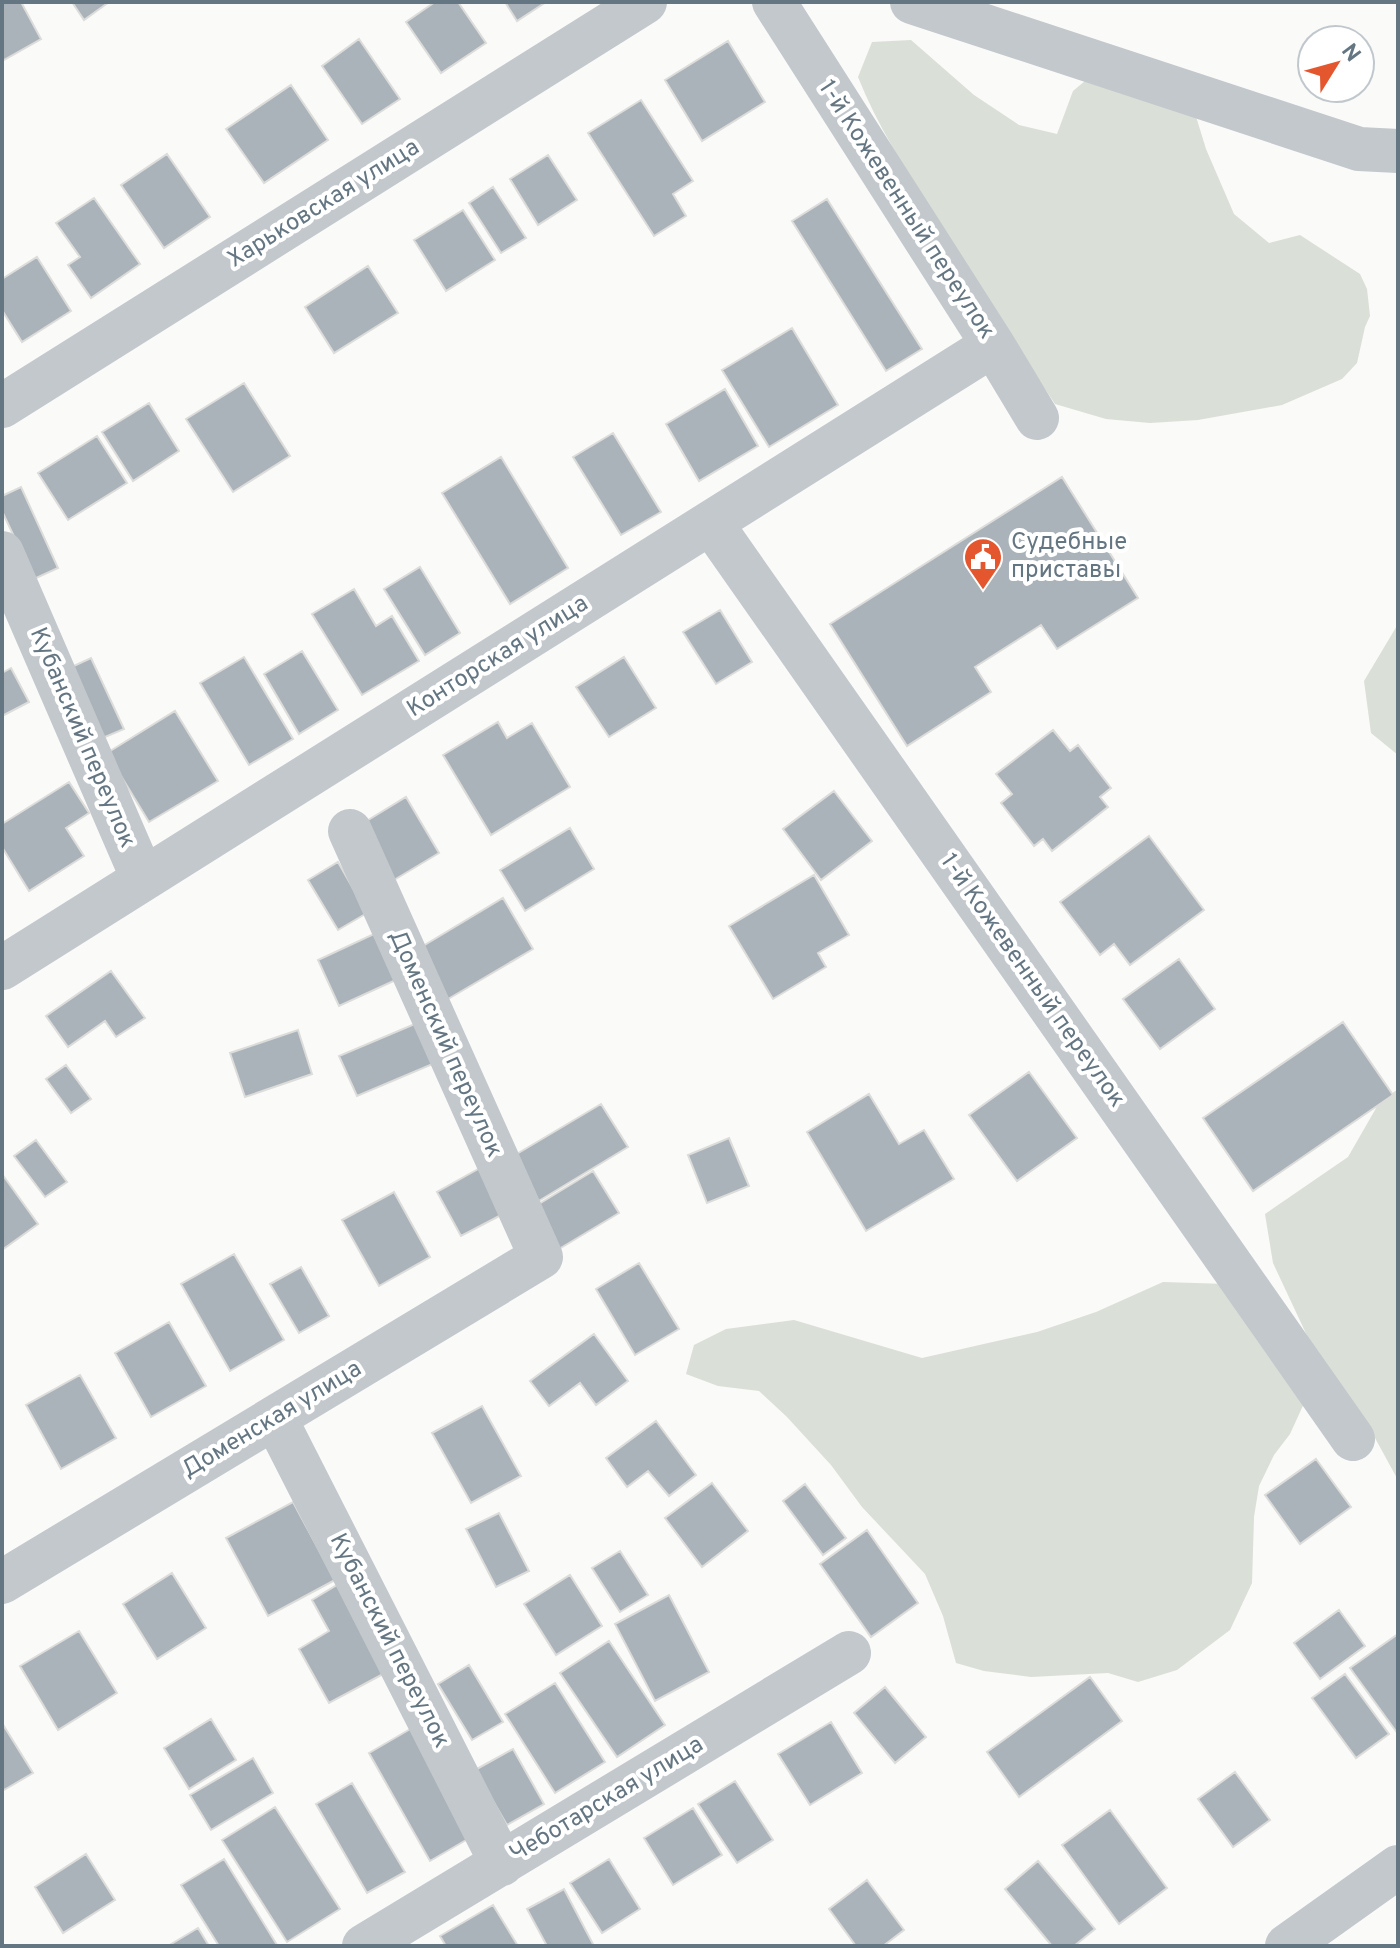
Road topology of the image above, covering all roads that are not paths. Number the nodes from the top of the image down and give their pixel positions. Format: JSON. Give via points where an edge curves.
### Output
{"nodes":[{"id":1,"x":645,"y":2,"type":"edge"},
{"id":2,"x":774,"y":2,"type":"edge"},
{"id":3,"x":912,"y":2,"type":"edge"},
{"id":4,"x":1398,"y":151,"type":"edge"},
{"id":5,"x":993,"y":345,"type":"junction"},
{"id":6,"x":2,"y":406,"type":"edge"},
{"id":7,"x":1037,"y":418,"type":"dead end"},
{"id":8,"x":711,"y":523,"type":"junction"},
{"id":9,"x":2,"y":553,"type":"edge"},
{"id":10,"x":350,"y":831,"type":"dead end"},
{"id":11,"x":143,"y":879,"type":"junction"},
{"id":12,"x":2,"y":968,"type":"edge"},
{"id":13,"x":541,"y":1257,"type":"joint"},
{"id":14,"x":275,"y":1418,"type":"junction"},
{"id":15,"x":1353,"y":1439,"type":"dead end"},
{"id":16,"x":2,"y":1582,"type":"edge"},
{"id":17,"x":849,"y":1653,"type":"dead end"},
{"id":18,"x":502,"y":1864,"type":"junction"},
{"id":19,"x":1398,"y":1867,"type":"edge"},
{"id":20,"x":364,"y":1946,"type":"edge"},
{"id":21,"x":1287,"y":1946,"type":"edge"}],
"edges":[{"from":1,"to":6,"type":"street","name":"Харьковская улица"},
{"from":2,"to":5,"type":"street","name":"1-й Кожевенный переулок"},
{"from":3,"to":4,"type":"street","via":[[1359,149]]},
{"from":5,"to":7,"type":"street","name":"1-й Кожевенный переулок"},
{"from":5,"to":8,"type":"street","name":"Конторская улица"},
{"from":8,"to":11,"type":"street","name":"Конторская улица"},
{"from":8,"to":15,"type":"street","name":"1-й Кожевенный переулок"},
{"from":9,"to":11,"type":"street","name":"Кубанский переулок"},
{"from":10,"to":13,"type":"street","name":"Доменский переулок"},
{"from":11,"to":12,"type":"street","name":"Конторская улица"},
{"from":13,"to":14,"type":"street","name":"Доменская улица"},
{"from":14,"to":16,"type":"street","name":"Доменская улица"},
{"from":14,"to":18,"type":"street","name":"Кубанский переулок"},
{"from":17,"to":18,"type":"street","name":"Чеботарская улица"},
{"from":18,"to":20,"type":"street","name":"Чеботарская улица"},
{"from":19,"to":21,"type":"street"}]}
